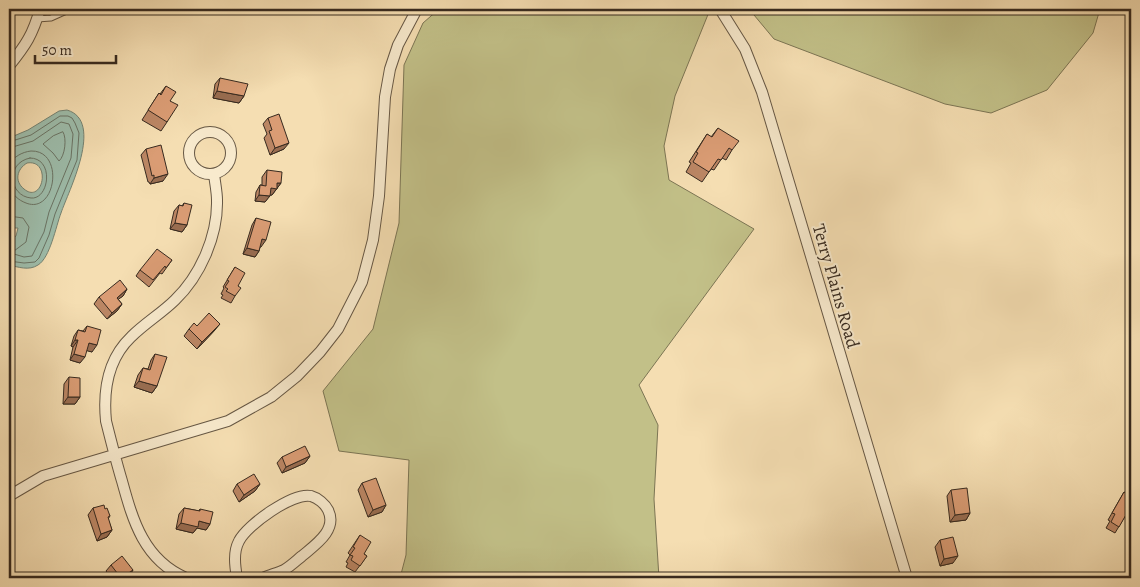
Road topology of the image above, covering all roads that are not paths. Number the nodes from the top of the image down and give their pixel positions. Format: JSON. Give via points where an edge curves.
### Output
{"nodes":[{"id":1,"x":40,"y":9,"type":"edge"},
{"id":2,"x":71,"y":9,"type":"edge"},
{"id":3,"x":417,"y":9,"type":"edge"},
{"id":4,"x":720,"y":9,"type":"edge"},
{"id":5,"x":37,"y":19,"type":"junction"},
{"id":6,"x":9,"y":66,"type":"edge"},
{"id":7,"x":214,"y":174,"type":"junction"},
{"id":8,"x":115,"y":456,"type":"junction"},
{"id":9,"x":10,"y":492,"type":"edge"},
{"id":10,"x":186,"y":578,"type":"edge"},
{"id":11,"x":237,"y":578,"type":"edge"},
{"id":12,"x":263,"y":578,"type":"edge"},
{"id":13,"x":906,"y":578,"type":"edge"}],
"edges":[{"from":1,"to":5,"type":"street"},
{"from":2,"to":5,"type":"lane","via":[[50,18]]},
{"from":3,"to":8,"type":"street","via":[[398,45],[390,69],[373,240],[362,282],[338,329],[297,376],[271,397],[228,421]]},
{"from":4,"to":13,"type":"street","name":"Terry Plains Road","via":[[745,50],[762,92]]},
{"from":5,"to":6,"type":"street","via":[[35,29]]},
{"from":7,"to":7,"type":"street","via":[[226,167],[231,147],[223,136],[203,133],[192,142],[189,155],[195,168]]},
{"from":7,"to":8,"type":"street","via":[[215,216],[211,240],[202,263],[176,299],[118,352],[107,380],[104,405]]},
{"from":8,"to":9,"type":"street","via":[[43,476]]},
{"from":8,"to":10,"type":"street","via":[[133,521],[142,539],[166,566]]},
{"from":11,"to":12,"type":"street","via":[[236,550],[246,531],[298,496],[322,502],[328,508],[330,525],[320,542],[286,569]]}]}
